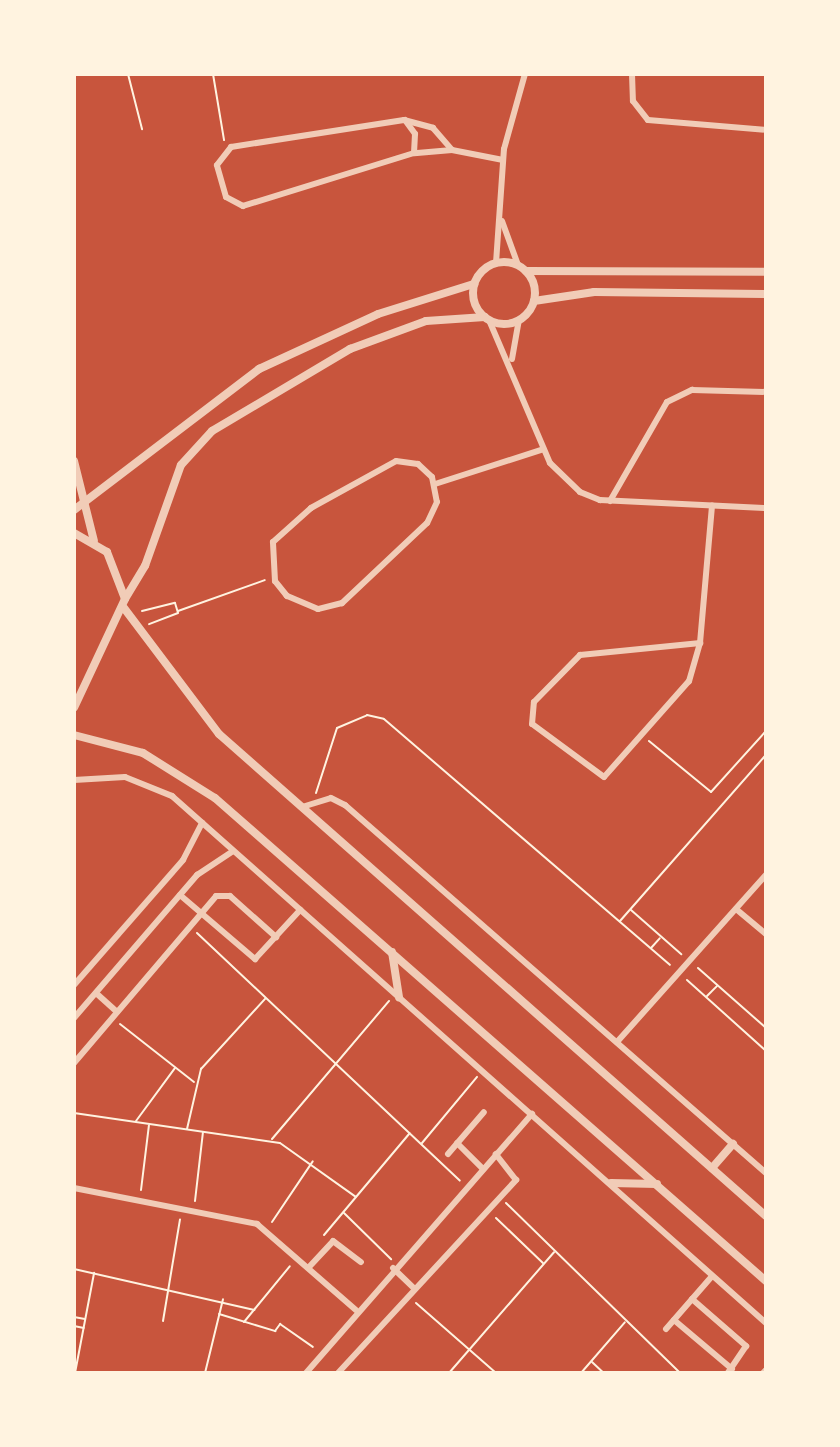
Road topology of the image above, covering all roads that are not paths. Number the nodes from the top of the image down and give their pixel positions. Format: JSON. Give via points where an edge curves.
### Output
{"nodes":[{"id":1,"x":525,"y":74,"type":"edge"},
{"id":2,"x":632,"y":74,"type":"edge"},
{"id":3,"x":404,"y":120,"type":"junction"},
{"id":4,"x":766,"y":130,"type":"edge"},
{"id":5,"x":452,"y":150,"type":"junction"},
{"id":6,"x":414,"y":153,"type":"junction"},
{"id":7,"x":503,"y":160,"type":"junction"},
{"id":8,"x":502,"y":221,"type":"junction"},
{"id":9,"x":496,"y":263,"type":"junction"},
{"id":10,"x":518,"y":265,"type":"junction"},
{"id":11,"x":526,"y":271,"type":"junction"},
{"id":12,"x":766,"y":272,"type":"edge"},
{"id":13,"x":474,"y":284,"type":"junction"},
{"id":14,"x":766,"y":294,"type":"edge"},
{"id":15,"x":534,"y":301,"type":"junction"},
{"id":16,"x":487,"y":319,"type":"junction"},
{"id":17,"x":519,"y":320,"type":"junction"},
{"id":18,"x":512,"y":359,"type":"junction"},
{"id":19,"x":766,"y":392,"type":"edge"},
{"id":20,"x":544,"y":449,"type":"junction"},
{"id":21,"x":74,"y":461,"type":"edge"},
{"id":22,"x":435,"y":484,"type":"junction"},
{"id":23,"x":610,"y":501,"type":"junction"},
{"id":24,"x":85,"y":502,"type":"junction"},
{"id":25,"x":712,"y":506,"type":"junction"},
{"id":26,"x":766,"y":508,"type":"edge"},
{"id":27,"x":74,"y":510,"type":"edge"},
{"id":28,"x":74,"y":533,"type":"edge"},
{"id":29,"x":94,"y":541,"type":"junction"},
{"id":30,"x":124,"y":603,"type":"junction"},
{"id":31,"x":700,"y":643,"type":"junction"},
{"id":32,"x":74,"y":708,"type":"edge"},
{"id":33,"x":74,"y":735,"type":"edge"},
{"id":34,"x":74,"y":780,"type":"edge"},
{"id":35,"x":302,"y":807,"type":"junction"},
{"id":36,"x":202,"y":823,"type":"junction"},
{"id":37,"x":233,"y":851,"type":"junction"},
{"id":38,"x":766,"y":875,"type":"edge"},
{"id":39,"x":180,"y":895,"type":"junction"},
{"id":40,"x":736,"y":909,"type":"junction"},
{"id":41,"x":300,"y":910,"type":"junction"},
{"id":42,"x":200,"y":914,"type":"junction"},
{"id":43,"x":766,"y":934,"type":"edge"},
{"id":44,"x":276,"y":937,"type":"junction"},
{"id":45,"x":392,"y":951,"type":"junction"},
{"id":46,"x":74,"y":985,"type":"edge"},
{"id":47,"x":96,"y":993,"type":"junction"},
{"id":48,"x":397,"y":995,"type":"junction"},
{"id":49,"x":114,"y":1014,"type":"junction"},
{"id":50,"x":74,"y":1018,"type":"edge"},
{"id":51,"x":617,"y":1042,"type":"junction"},
{"id":52,"x":74,"y":1063,"type":"edge"},
{"id":53,"x":484,"y":1112,"type":"dead end"},
{"id":54,"x":532,"y":1114,"type":"junction"},
{"id":55,"x":457,"y":1143,"type":"junction"},
{"id":56,"x":733,"y":1144,"type":"junction"},
{"id":57,"x":448,"y":1154,"type":"dead end"},
{"id":58,"x":496,"y":1154,"type":"junction"},
{"id":59,"x":712,"y":1168,"type":"junction"},
{"id":60,"x":483,"y":1169,"type":"junction"},
{"id":61,"x":766,"y":1173,"type":"edge"},
{"id":62,"x":611,"y":1183,"type":"junction"},
{"id":63,"x":657,"y":1184,"type":"junction"},
{"id":64,"x":74,"y":1188,"type":"edge"},
{"id":65,"x":766,"y":1216,"type":"edge"},
{"id":66,"x":361,"y":1262,"type":"dead end"},
{"id":67,"x":766,"y":1264,"type":"edge"},
{"id":68,"x":310,"y":1266,"type":"junction"},
{"id":69,"x":395,"y":1266,"type":"junction"},
{"id":70,"x":757,"y":1273,"type":"junction"},
{"id":71,"x":712,"y":1276,"type":"junction"},
{"id":72,"x":766,"y":1281,"type":"edge"},
{"id":73,"x":414,"y":1288,"type":"junction"},
{"id":74,"x":692,"y":1299,"type":"junction"},
{"id":75,"x":356,"y":1310,"type":"junction"},
{"id":76,"x":674,"y":1320,"type":"junction"},
{"id":77,"x":766,"y":1323,"type":"edge"},
{"id":78,"x":666,"y":1329,"type":"dead end"},
{"id":79,"x":730,"y":1371,"type":"edge"},
{"id":80,"x":306,"y":1373,"type":"edge"},
{"id":81,"x":338,"y":1373,"type":"edge"}],
"edges":[{"from":1,"to":7,"type":"street"},
{"from":2,"to":4,"type":"street","via":[[633,101],[648,120]]},
{"from":3,"to":5,"type":"street","via":[[433,128]]},
{"from":3,"to":6,"type":"street","via":[[415,134]]},
{"from":3,"to":6,"type":"street","via":[[226,150],[217,165],[226,197],[238,206]]},
{"from":5,"to":6,"type":"street"},
{"from":5,"to":7,"type":"street"},
{"from":7,"to":8,"type":"street"},
{"from":8,"to":9,"type":"street"},
{"from":8,"to":10,"type":"street"},
{"from":9,"to":10,"type":"street"},
{"from":9,"to":13,"type":"street"},
{"from":10,"to":11,"type":"street"},
{"from":11,"to":12,"type":"street"},
{"from":11,"to":15,"type":"street"},
{"from":13,"to":16,"type":"street"},
{"from":13,"to":24,"type":"street","via":[[378,314],[259,369]]},
{"from":14,"to":15,"type":"street","via":[[594,292]]},
{"from":15,"to":17,"type":"street"},
{"from":16,"to":17,"type":"street"},
{"from":16,"to":18,"type":"street"},
{"from":16,"to":30,"type":"street","via":[[426,321],[350,349],[212,431],[181,465],[145,566]]},
{"from":17,"to":18,"type":"street"},
{"from":18,"to":20,"type":"street"},
{"from":19,"to":23,"type":"street","via":[[692,390],[667,402]]},
{"from":20,"to":22,"type":"street"},
{"from":20,"to":23,"type":"street","via":[[564,480]]},
{"from":21,"to":24,"type":"street"},
{"from":22,"to":22,"type":"street","via":[[427,523],[342,603],[304,606],[274,576],[273,542],[290,523],[382,466],[418,464]]},
{"from":23,"to":25,"type":"street"},
{"from":24,"to":27,"type":"street"},
{"from":24,"to":29,"type":"street"},
{"from":25,"to":26,"type":"street"},
{"from":25,"to":31,"type":"street"},
{"from":28,"to":29,"type":"street"},
{"from":29,"to":30,"type":"street","via":[[117,566]]},
{"from":30,"to":32,"type":"street"},
{"from":30,"to":35,"type":"street","via":[[203,716]]},
{"from":31,"to":31,"type":"street","via":[[689,681],[608,775],[594,777],[532,724],[531,709],[586,653]]},
{"from":33,"to":45,"type":"street","via":[[143,753],[180,772]]},
{"from":34,"to":36,"type":"street","via":[[138,780]]},
{"from":35,"to":51,"type":"street","via":[[331,798],[352,811]]},
{"from":35,"to":59,"type":"street"},
{"from":36,"to":37,"type":"street"},
{"from":36,"to":46,"type":"street","via":[[183,860]]},
{"from":37,"to":39,"type":"street"},
{"from":37,"to":41,"type":"street"},
{"from":38,"to":40,"type":"street"},
{"from":39,"to":42,"type":"street"},
{"from":39,"to":47,"type":"street"},
{"from":40,"to":43,"type":"street"},
{"from":40,"to":51,"type":"street"},
{"from":41,"to":44,"type":"street"},
{"from":41,"to":48,"type":"street"},
{"from":42,"to":44,"type":"street","via":[[226,893]]},
{"from":42,"to":44,"type":"street","via":[[250,958],[260,957]]},
{"from":42,"to":49,"type":"street"},
{"from":45,"to":48,"type":"street"},
{"from":45,"to":63,"type":"street"},
{"from":47,"to":49,"type":"street"},
{"from":47,"to":50,"type":"street"},
{"from":48,"to":54,"type":"street"},
{"from":49,"to":52,"type":"street"},
{"from":51,"to":56,"type":"street"},
{"from":53,"to":55,"type":"street"},
{"from":54,"to":58,"type":"street"},
{"from":54,"to":62,"type":"street"},
{"from":55,"to":57,"type":"street"},
{"from":55,"to":60,"type":"street"},
{"from":56,"to":59,"type":"street"},
{"from":56,"to":61,"type":"street"},
{"from":58,"to":60,"type":"street"},
{"from":58,"to":73,"type":"street","via":[[517,1176]]},
{"from":59,"to":65,"type":"street"},
{"from":60,"to":69,"type":"street"},
{"from":62,"to":63,"type":"street"},
{"from":62,"to":71,"type":"street"},
{"from":63,"to":70,"type":"street"},
{"from":64,"to":68,"type":"street","via":[[194,1207],[266,1230]]},
{"from":66,"to":68,"type":"street","via":[[333,1241]]},
{"from":67,"to":70,"type":"street"},
{"from":68,"to":75,"type":"street"},
{"from":69,"to":73,"type":"street"},
{"from":69,"to":75,"type":"street"},
{"from":70,"to":72,"type":"street"},
{"from":71,"to":74,"type":"street"},
{"from":71,"to":77,"type":"street"},
{"from":73,"to":81,"type":"street"},
{"from":74,"to":76,"type":"street"},
{"from":74,"to":79,"type":"street","via":[[743,1341],[746,1352]]},
{"from":75,"to":80,"type":"street"},
{"from":76,"to":78,"type":"street"},
{"from":76,"to":79,"type":"street"}]}
